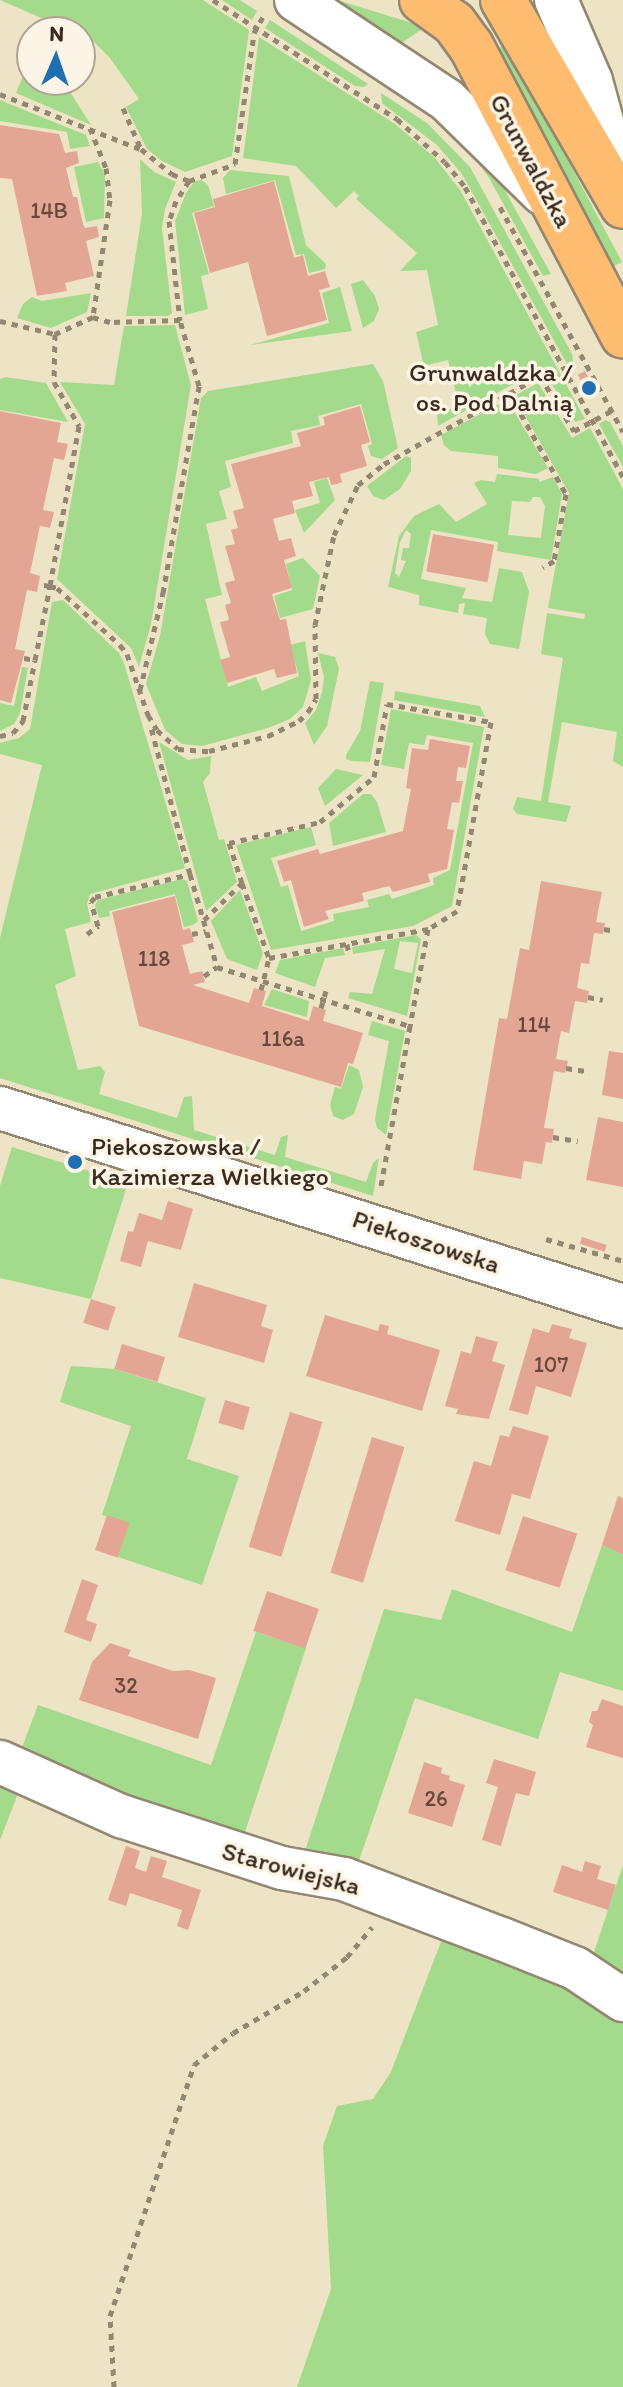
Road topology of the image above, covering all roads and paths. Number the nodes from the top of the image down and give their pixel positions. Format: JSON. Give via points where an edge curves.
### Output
{"nodes":[{"id":1,"x":213,"y":0,"type":"edge"},
{"id":2,"x":422,"y":0,"type":"edge"},
{"id":3,"x":503,"y":0,"type":"edge"},
{"id":4,"x":556,"y":0,"type":"edge"},
{"id":5,"x":277,"y":3,"type":"edge"},
{"id":6,"x":256,"y":28,"type":"junction"},
{"id":7,"x":0,"y":94,"type":"edge"},
{"id":8,"x":123,"y":108,"type":"dead end"},
{"id":9,"x":90,"y":128,"type":"junction"},
{"id":10,"x":141,"y":149,"type":"junction"},
{"id":11,"x":189,"y":181,"type":"junction"},
{"id":12,"x":623,"y":195,"type":"edge"},
{"id":13,"x":497,"y":202,"type":"dead end"},
{"id":14,"x":554,"y":205,"type":"junction"},
{"id":15,"x":623,"y":206,"type":"edge"},
{"id":16,"x":93,"y":317,"type":"junction"},
{"id":17,"x":180,"y":320,"type":"junction"},
{"id":18,"x":0,"y":321,"type":"edge"},
{"id":19,"x":55,"y":334,"type":"junction"},
{"id":20,"x":623,"y":336,"type":"edge"},
{"id":21,"x":509,"y":393,"type":"junction"},
{"id":22,"x":611,"y":411,"type":"junction"},
{"id":23,"x":592,"y":421,"type":"junction"},
{"id":24,"x":623,"y":432,"type":"edge"},
{"id":25,"x":66,"y":453,"type":"dead end"},
{"id":26,"x":74,"y":454,"type":"junction"},
{"id":27,"x":623,"y":477,"type":"edge"},
{"id":28,"x":52,"y":521,"type":"dead end"},
{"id":29,"x":61,"y":522,"type":"junction"},
{"id":30,"x":543,"y":567,"type":"dead end"},
{"id":31,"x":39,"y":584,"type":"dead end"},
{"id":32,"x":50,"y":586,"type":"junction"},
{"id":33,"x":24,"y":658,"type":"dead end"},
{"id":34,"x":35,"y":660,"type":"junction"},
{"id":35,"x":140,"y":691,"type":"junction"},
{"id":36,"x":148,"y":715,"type":"junction"},
{"id":37,"x":0,"y":736,"type":"edge"},
{"id":38,"x":190,"y":874,"type":"junction"},
{"id":39,"x":242,"y":883,"type":"junction"},
{"id":40,"x":204,"y":920,"type":"junction"},
{"id":41,"x":428,"y":929,"type":"junction"},
{"id":42,"x":604,"y":929,"type":"dead end"},
{"id":43,"x":207,"y":930,"type":"junction"},
{"id":44,"x":615,"y":931,"type":"dead end"},
{"id":45,"x":87,"y":934,"type":"dead end"},
{"id":46,"x":192,"y":934,"type":"dead end"},
{"id":47,"x":347,"y":944,"type":"junction"},
{"id":48,"x":349,"y":954,"type":"dead end"},
{"id":49,"x":269,"y":958,"type":"junction"},
{"id":50,"x":217,"y":967,"type":"junction"},
{"id":51,"x":204,"y":976,"type":"dead end"},
{"id":52,"x":263,"y":980,"type":"junction"},
{"id":53,"x":261,"y":990,"type":"dead end"},
{"id":54,"x":325,"y":994,"type":"junction"},
{"id":55,"x":588,"y":997,"type":"dead end"},
{"id":56,"x":603,"y":1000,"type":"dead end"},
{"id":57,"x":321,"y":1008,"type":"dead end"},
{"id":58,"x":410,"y":1026,"type":"junction"},
{"id":59,"x":566,"y":1068,"type":"dead end"},
{"id":60,"x":590,"y":1072,"type":"dead end"},
{"id":61,"x":0,"y":1108,"type":"edge"},
{"id":62,"x":553,"y":1137,"type":"dead end"},
{"id":63,"x":578,"y":1141,"type":"dead end"},
{"id":64,"x":381,"y":1187,"type":"dead end"},
{"id":65,"x":623,"y":1306,"type":"edge"},
{"id":66,"x":0,"y":1762,"type":"edge"},
{"id":67,"x":395,"y":1900,"type":"junction"},
{"id":68,"x":623,"y":2000,"type":"edge"},
{"id":69,"x":114,"y":2387,"type":"edge"}],
"edges":[{"from":1,"to":6,"type":"path"},
{"from":2,"to":14,"type":"main road","name":"Grunwaldzka","via":[[454,23],[471,46]]},
{"from":3,"to":15,"type":"main road","name":"Grunwaldzka"},
{"from":4,"to":12,"type":"street","via":[[591,81]]},
{"from":5,"to":6,"type":"path"},
{"from":5,"to":14,"type":"street","via":[[447,100]]},
{"from":6,"to":11,"type":"path","via":[[235,164]]},
{"from":6,"to":23,"type":"path","via":[[397,119],[445,162],[465,187]]},
{"from":7,"to":9,"type":"path"},
{"from":8,"to":10,"type":"path"},
{"from":9,"to":10,"type":"path"},
{"from":9,"to":16,"type":"path","via":[[106,168],[110,200]]},
{"from":10,"to":11,"type":"path"},
{"from":11,"to":17,"type":"path","via":[[169,221]]},
{"from":13,"to":22,"type":"path"},
{"from":14,"to":20,"type":"main road","name":"Grunwaldzka"},
{"from":16,"to":17,"type":"path","via":[[110,322]]},
{"from":16,"to":19,"type":"path"},
{"from":17,"to":35,"type":"path","via":[[199,386]]},
{"from":18,"to":19,"type":"path"},
{"from":19,"to":26,"type":"path","via":[[54,382],[79,426]]},
{"from":21,"to":23,"type":"path","via":[[540,376],[574,431]]},
{"from":21,"to":30,"type":"path","via":[[566,494],[554,561]]},
{"from":21,"to":36,"type":"path","via":[[403,452],[358,485],[334,535],[315,625],[316,699],[299,721],[268,736],[196,753],[178,749]]},
{"from":22,"to":23,"type":"path"},
{"from":22,"to":24,"type":"path"},
{"from":23,"to":27,"type":"path"},
{"from":25,"to":26,"type":"path"},
{"from":26,"to":29,"type":"path"},
{"from":28,"to":29,"type":"path"},
{"from":29,"to":32,"type":"path"},
{"from":31,"to":32,"type":"path"},
{"from":32,"to":34,"type":"path"},
{"from":32,"to":35,"type":"path","via":[[120,645]]},
{"from":33,"to":34,"type":"path"},
{"from":34,"to":37,"type":"path","via":[[23,721],[13,733]]},
{"from":35,"to":36,"type":"path"},
{"from":36,"to":38,"type":"path"},
{"from":38,"to":40,"type":"path"},
{"from":38,"to":45,"type":"path","via":[[95,897],[91,902],[98,926]]},
{"from":39,"to":40,"type":"path"},
{"from":39,"to":41,"type":"path","via":[[229,843],[320,822],[374,777],[387,704],[491,722],[457,911]]},
{"from":39,"to":49,"type":"path"},
{"from":40,"to":43,"type":"path"},
{"from":41,"to":47,"type":"path"},
{"from":41,"to":58,"type":"path"},
{"from":42,"to":44,"type":"path"},
{"from":43,"to":46,"type":"path"},
{"from":43,"to":50,"type":"path"},
{"from":47,"to":48,"type":"path"},
{"from":47,"to":49,"type":"path"},
{"from":49,"to":52,"type":"path"},
{"from":50,"to":51,"type":"path"},
{"from":50,"to":52,"type":"path"},
{"from":52,"to":53,"type":"path"},
{"from":52,"to":54,"type":"path"},
{"from":54,"to":57,"type":"path"},
{"from":54,"to":58,"type":"path"},
{"from":55,"to":56,"type":"path"},
{"from":58,"to":64,"type":"path"},
{"from":59,"to":60,"type":"path"},
{"from":61,"to":65,"type":"street","name":"Piekoszowska"},
{"from":62,"to":63,"type":"path"},
{"from":66,"to":67,"type":"street","name":"Starowiejska","via":[[121,1816],[203,1845],[344,1879]]},
{"from":67,"to":68,"type":"street","name":"Starowiejska","via":[[565,1964]]},
{"from":67,"to":69,"type":"path","via":[[347,1957],[194,2065],[110,2316]]}]}
